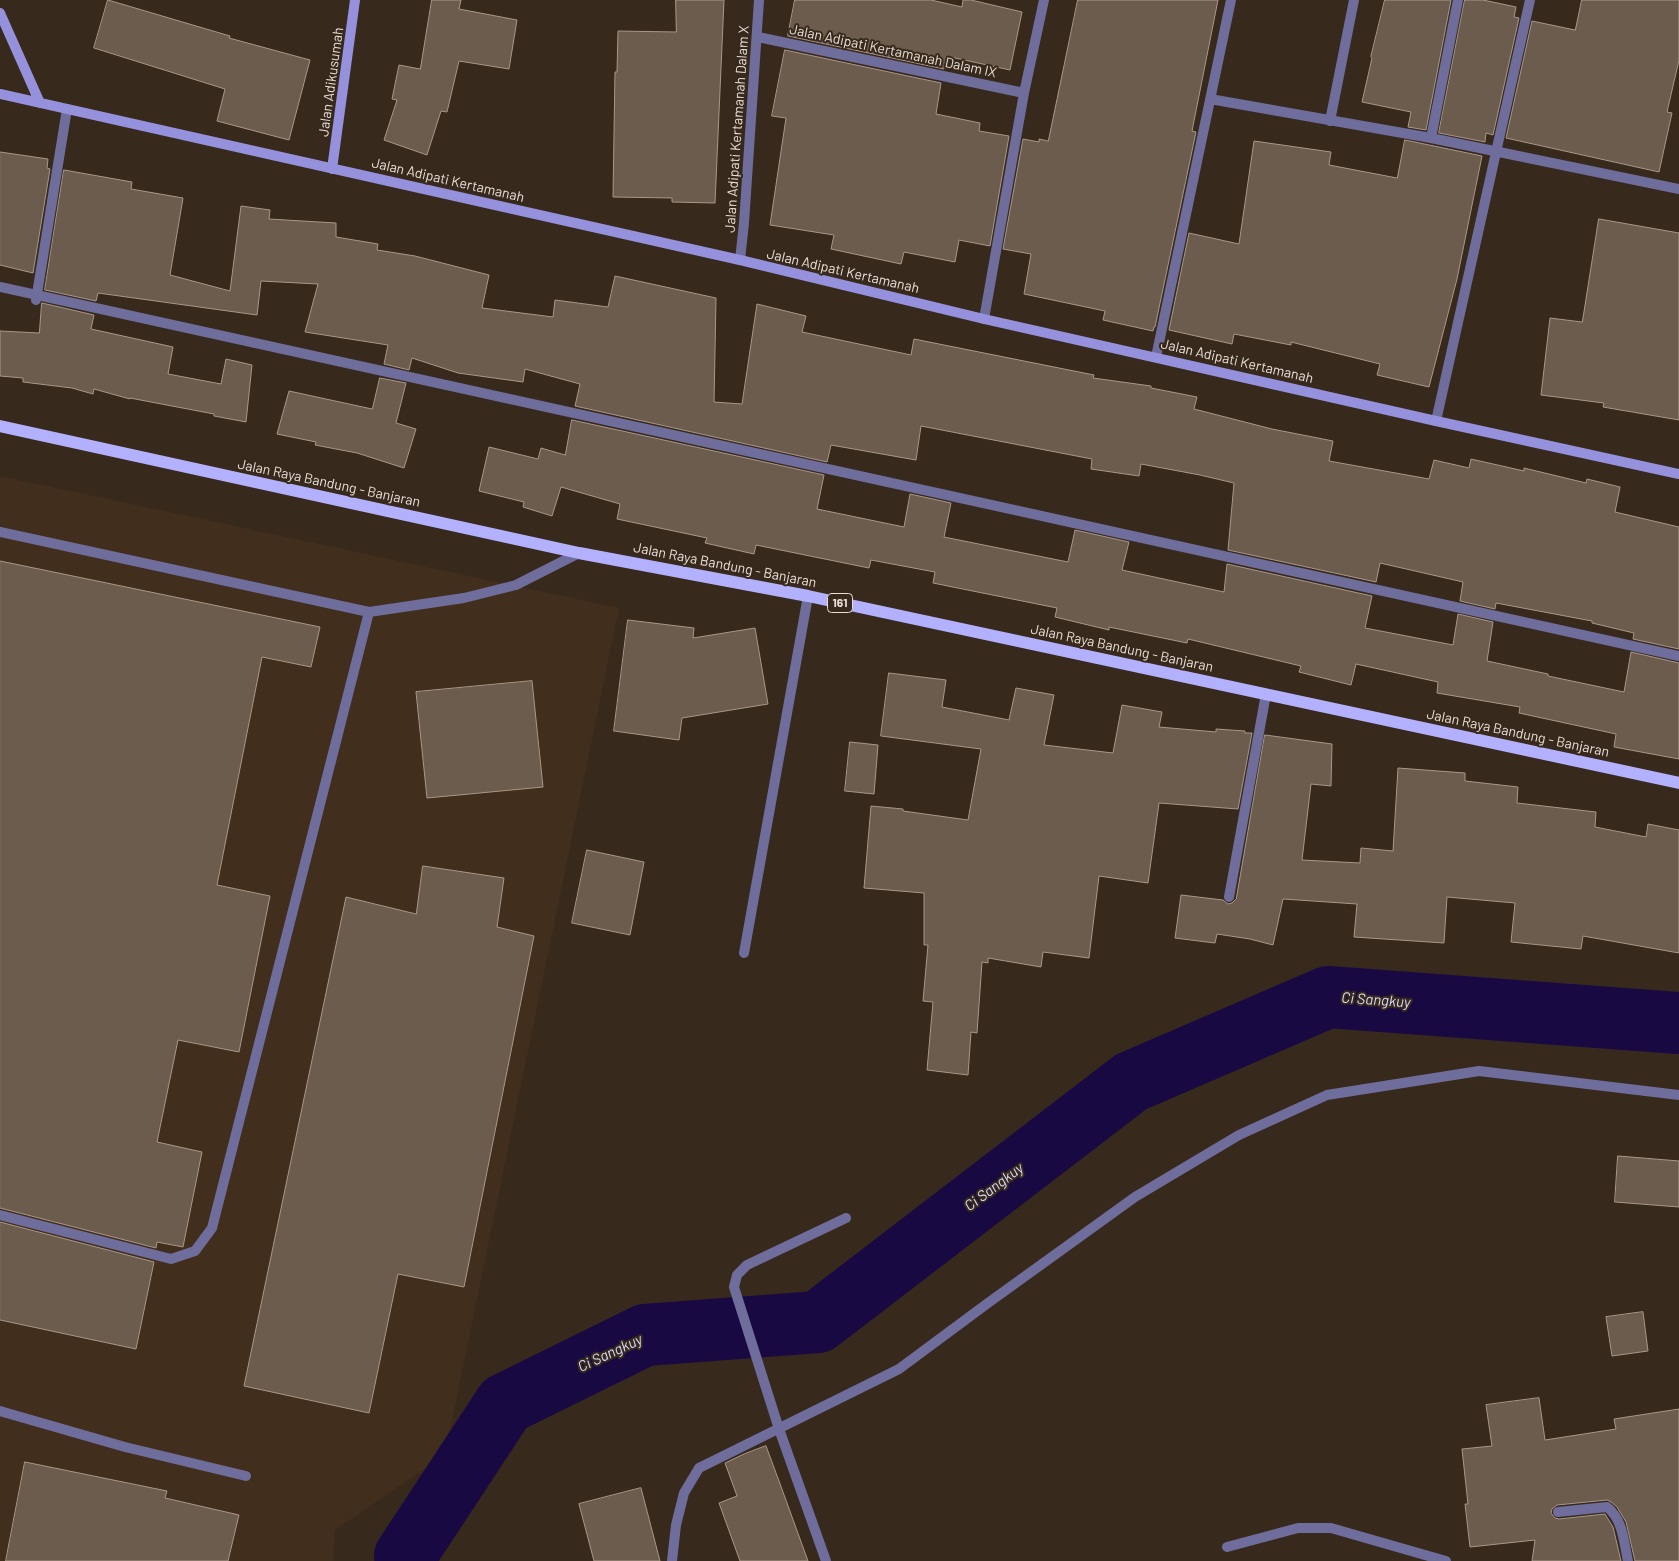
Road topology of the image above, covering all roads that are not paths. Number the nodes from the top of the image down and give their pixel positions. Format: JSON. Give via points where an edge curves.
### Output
{"nodes":[{"id":1,"x":356,"y":0,"type":"edge"},
{"id":2,"x":759,"y":0,"type":"edge"},
{"id":3,"x":1044,"y":0,"type":"edge"},
{"id":4,"x":1231,"y":0,"type":"edge"},
{"id":5,"x":1354,"y":0,"type":"edge"},
{"id":6,"x":1458,"y":0,"type":"edge"},
{"id":7,"x":1530,"y":0,"type":"edge"},
{"id":8,"x":0,"y":13,"type":"edge"},
{"id":9,"x":758,"y":37,"type":"junction"},
{"id":10,"x":1024,"y":93,"type":"junction"},
{"id":11,"x":0,"y":94,"type":"edge"},
{"id":12,"x":1210,"y":99,"type":"junction"},
{"id":13,"x":40,"y":103,"type":"junction"},
{"id":14,"x":67,"y":109,"type":"junction"},
{"id":15,"x":1330,"y":121,"type":"junction"},
{"id":16,"x":1431,"y":138,"type":"junction"},
{"id":17,"x":1496,"y":152,"type":"junction"},
{"id":18,"x":332,"y":168,"type":"junction"},
{"id":19,"x":1679,"y":190,"type":"edge"},
{"id":20,"x":740,"y":260,"type":"junction"},
{"id":21,"x":0,"y":287,"type":"edge"},
{"id":22,"x":37,"y":295,"type":"junction"},
{"id":23,"x":984,"y":318,"type":"junction"},
{"id":24,"x":1156,"y":356,"type":"junction"},
{"id":25,"x":1436,"y":421,"type":"junction"},
{"id":26,"x":0,"y":426,"type":"edge"},
{"id":27,"x":1679,"y":474,"type":"edge"},
{"id":28,"x":0,"y":532,"type":"edge"},
{"id":29,"x":579,"y":553,"type":"junction"},
{"id":30,"x":808,"y":596,"type":"junction"},
{"id":31,"x":369,"y":612,"type":"junction"},
{"id":32,"x":1679,"y":656,"type":"edge"},
{"id":33,"x":1266,"y":694,"type":"junction"},
{"id":34,"x":1679,"y":782,"type":"edge"},
{"id":35,"x":1229,"y":897,"type":"dead end"},
{"id":36,"x":744,"y":953,"type":"dead end"},
{"id":37,"x":1679,"y":1095,"type":"edge"},
{"id":38,"x":0,"y":1216,"type":"edge"},
{"id":39,"x":846,"y":1218,"type":"dead end"},
{"id":40,"x":0,"y":1411,"type":"edge"},
{"id":41,"x":779,"y":1429,"type":"junction"},
{"id":42,"x":246,"y":1476,"type":"dead end"},
{"id":43,"x":1558,"y":1512,"type":"dead end"},
{"id":44,"x":1227,"y":1547,"type":"dead end"},
{"id":45,"x":672,"y":1561,"type":"edge"},
{"id":46,"x":826,"y":1561,"type":"edge"},
{"id":47,"x":1446,"y":1561,"type":"edge"},
{"id":48,"x":1628,"y":1561,"type":"edge"}],
"edges":[{"from":1,"to":18,"type":"main road","name":"Jalan Adikusumah"},
{"from":2,"to":9,"type":"street","name":"Jalan Adipati Kertamanah Dalam X"},
{"from":3,"to":10,"type":"street"},
{"from":4,"to":12,"type":"street"},
{"from":5,"to":15,"type":"street"},
{"from":6,"to":16,"type":"street"},
{"from":7,"to":17,"type":"street"},
{"from":8,"to":13,"type":"main road"},
{"from":9,"to":10,"type":"street","name":"Jalan Adipati Kertamanah Dalam IX"},
{"from":9,"to":20,"type":"street","name":"Jalan Adipati Kertamanah Dalam X"},
{"from":10,"to":23,"type":"street"},
{"from":11,"to":13,"type":"main road","name":"Jalan Adipati Kertamanah"},
{"from":12,"to":15,"type":"street"},
{"from":12,"to":24,"type":"street"},
{"from":13,"to":14,"type":"main road","name":"Jalan Adipati Kertamanah"},
{"from":14,"to":18,"type":"main road","name":"Jalan Adipati Kertamanah"},
{"from":14,"to":22,"type":"street","via":[[36,302]]},
{"from":15,"to":16,"type":"street"},
{"from":16,"to":17,"type":"street"},
{"from":17,"to":19,"type":"street"},
{"from":17,"to":25,"type":"street"},
{"from":18,"to":20,"type":"main road","name":"Jalan Adipati Kertamanah"},
{"from":20,"to":23,"type":"main road","name":"Jalan Adipati Kertamanah"},
{"from":21,"to":22,"type":"street"},
{"from":22,"to":32,"type":"street"},
{"from":23,"to":24,"type":"main road","name":"Jalan Adipati Kertamanah"},
{"from":24,"to":25,"type":"main road","name":"Jalan Adipati Kertamanah"},
{"from":25,"to":27,"type":"main road","name":"Jalan Adipati Kertamanah"},
{"from":26,"to":29,"type":"main road","name":"Jalan Raya Bandung - Banjaran","number":"161"},
{"from":28,"to":31,"type":"street"},
{"from":29,"to":30,"type":"main road","name":"Jalan Raya Bandung - Banjaran","number":"161"},
{"from":29,"to":31,"type":"street","via":[[516,585],[464,598]]},
{"from":30,"to":33,"type":"main road","name":"Jalan Raya Bandung - Banjaran","number":"161"},
{"from":30,"to":36,"type":"street"},
{"from":31,"to":38,"type":"street","via":[[212,1228],[195,1251],[171,1259]]},
{"from":33,"to":34,"type":"main road","name":"Jalan Raya Bandung - Banjaran","number":"161"},
{"from":33,"to":35,"type":"street"},
{"from":37,"to":41,"type":"street","via":[[1479,1071],[1327,1095],[1239,1135],[1135,1197],[899,1369]]},
{"from":39,"to":41,"type":"street","via":[[747,1265],[737,1275],[734,1287]]},
{"from":40,"to":42,"type":"street","via":[[125,1448]]},
{"from":41,"to":45,"type":"street","via":[[699,1468],[684,1493]]},
{"from":41,"to":46,"type":"street"},
{"from":43,"to":48,"type":"street","via":[[1607,1507],[1621,1528]]},
{"from":44,"to":47,"type":"street","via":[[1298,1528],[1331,1528]]}]}
